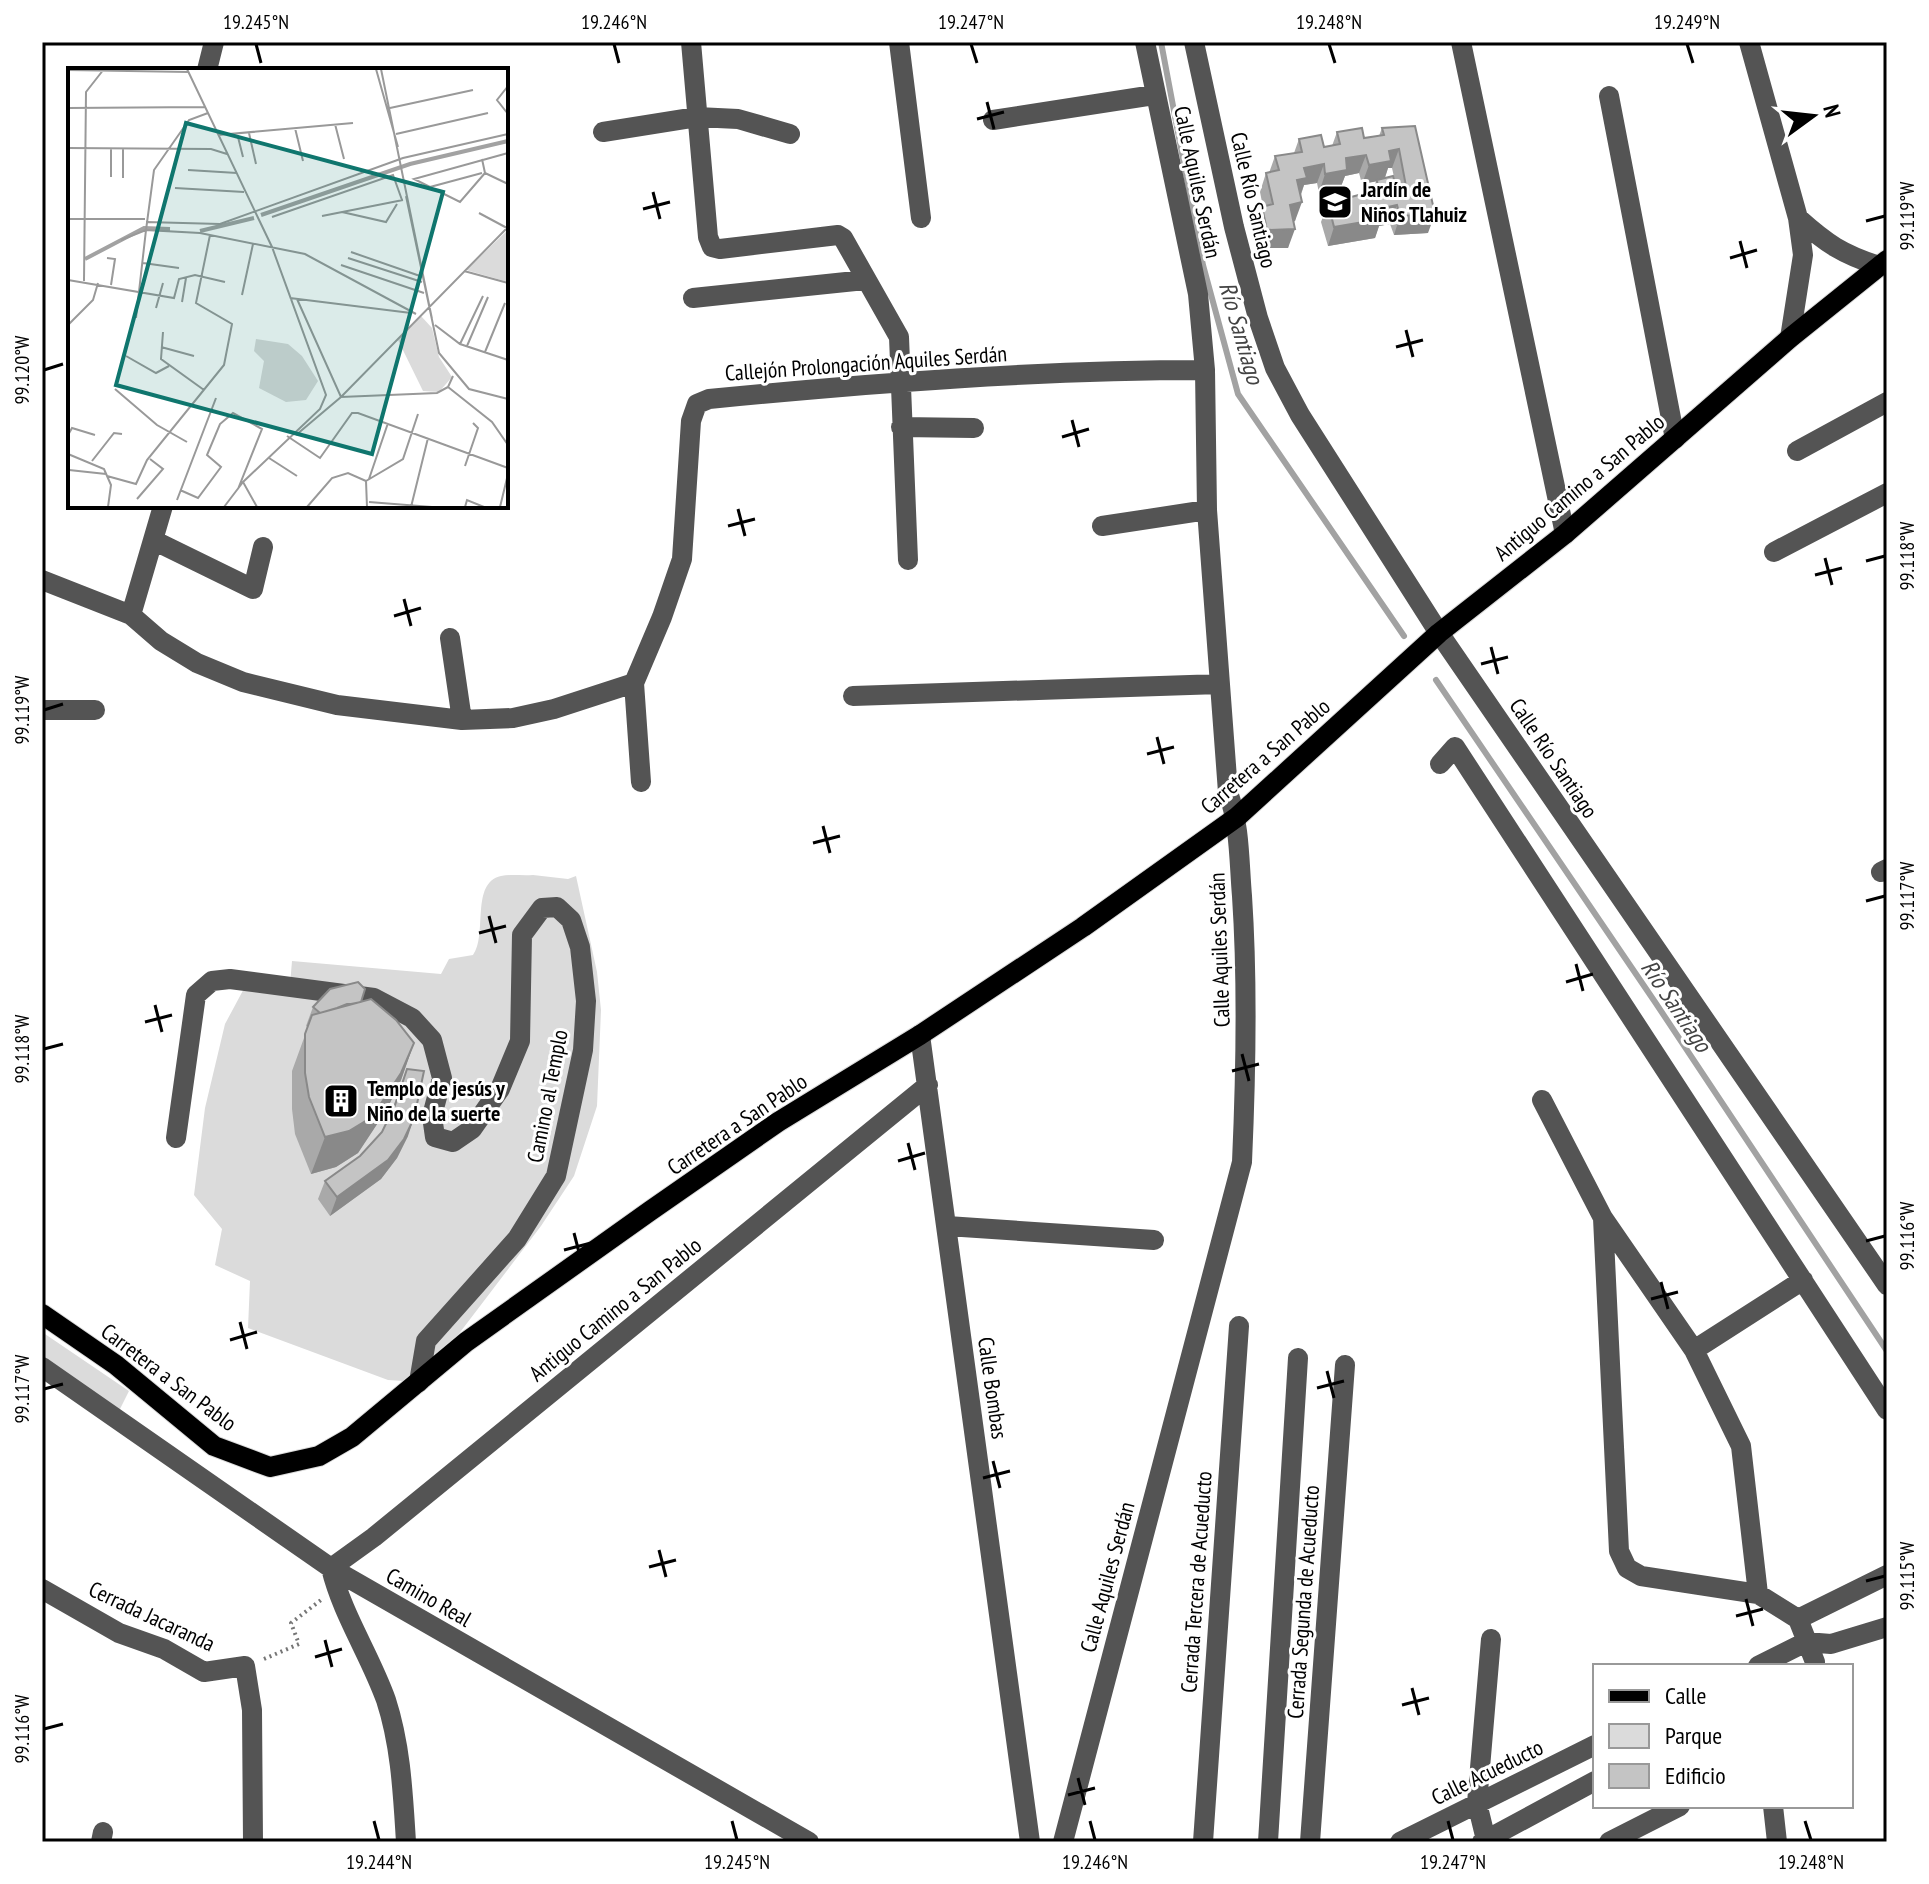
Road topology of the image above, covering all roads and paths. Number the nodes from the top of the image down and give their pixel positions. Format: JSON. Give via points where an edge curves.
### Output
{"nodes":[{"id":1,"x":214,"y":42,"type":"edge"},
{"id":2,"x":691,"y":42,"type":"edge"},
{"id":3,"x":899,"y":42,"type":"edge"},
{"id":4,"x":1145,"y":42,"type":"edge"},
{"id":5,"x":1194,"y":42,"type":"edge"},
{"id":6,"x":1461,"y":42,"type":"edge"},
{"id":7,"x":1749,"y":42,"type":"edge"},
{"id":8,"x":208,"y":68,"type":"edge"},
{"id":9,"x":1154,"y":95,"type":"junction"},
{"id":10,"x":1609,"y":96,"type":"dead end"},
{"id":11,"x":697,"y":117,"type":"junction"},
{"id":12,"x":993,"y":120,"type":"dead end"},
{"id":13,"x":603,"y":132,"type":"dead end"},
{"id":14,"x":790,"y":134,"type":"dead end"},
{"id":15,"x":921,"y":218,"type":"dead end"},
{"id":16,"x":1798,"y":218,"type":"junction"},
{"id":17,"x":1883,"y":263,"type":"edge"},
{"id":18,"x":865,"y":280,"type":"junction"},
{"id":19,"x":693,"y":298,"type":"dead end"},
{"id":20,"x":1790,"y":338,"type":"junction"},
{"id":21,"x":1205,"y":370,"type":"junction"},
{"id":22,"x":900,"y":381,"type":"junction"},
{"id":23,"x":1887,"y":402,"type":"edge"},
{"id":24,"x":901,"y":427,"type":"junction"},
{"id":25,"x":974,"y":428,"type":"dead end"},
{"id":26,"x":1675,"y":439,"type":"junction"},
{"id":27,"x":1797,"y":451,"type":"dead end"},
{"id":28,"x":1887,"y":493,"type":"edge"},
{"id":29,"x":163,"y":508,"type":"edge"},
{"id":30,"x":1207,"y":510,"type":"junction"},
{"id":31,"x":1102,"y":526,"type":"dead end"},
{"id":32,"x":1565,"y":534,"type":"junction"},
{"id":33,"x":155,"y":541,"type":"junction"},
{"id":34,"x":263,"y":547,"type":"dead end"},
{"id":35,"x":1774,"y":552,"type":"dead end"},
{"id":36,"x":908,"y":560,"type":"dead end"},
{"id":37,"x":42,"y":580,"type":"edge"},
{"id":38,"x":131,"y":615,"type":"junction"},
{"id":39,"x":1439,"y":633,"type":"junction"},
{"id":40,"x":450,"y":638,"type":"dead end"},
{"id":41,"x":634,"y":683,"type":"junction"},
{"id":42,"x":1220,"y":684,"type":"junction"},
{"id":43,"x":853,"y":696,"type":"dead end"},
{"id":44,"x":42,"y":710,"type":"edge"},
{"id":45,"x":95,"y":710,"type":"dead end"},
{"id":46,"x":462,"y":720,"type":"junction"},
{"id":47,"x":1440,"y":764,"type":"dead end"},
{"id":48,"x":641,"y":782,"type":"dead end"},
{"id":49,"x":1237,"y":817,"type":"junction"},
{"id":50,"x":920,"y":1035,"type":"junction"},
{"id":51,"x":928,"y":1085,"type":"junction"},
{"id":52,"x":1542,"y":1100,"type":"dead end"},
{"id":53,"x":176,"y":1138,"type":"dead end"},
{"id":54,"x":1603,"y":1218,"type":"junction"},
{"id":55,"x":947,"y":1226,"type":"junction"},
{"id":56,"x":1154,"y":1240,"type":"dead end"},
{"id":57,"x":1803,"y":1280,"type":"junction"},
{"id":58,"x":1887,"y":1285,"type":"edge"},
{"id":59,"x":42,"y":1314,"type":"edge"},
{"id":60,"x":1239,"y":1326,"type":"dead end"},
{"id":61,"x":1694,"y":1350,"type":"junction"},
{"id":62,"x":1298,"y":1358,"type":"dead end"},
{"id":63,"x":1345,"y":1365,"type":"dead end"},
{"id":64,"x":42,"y":1367,"type":"edge"},
{"id":65,"x":419,"y":1382,"type":"junction"},
{"id":66,"x":1887,"y":1410,"type":"edge"},
{"id":67,"x":1887,"y":1575,"type":"edge"},
{"id":68,"x":333,"y":1578,"type":"junction"},
{"id":69,"x":42,"y":1589,"type":"edge"},
{"id":70,"x":1758,"y":1594,"type":"junction"},
{"id":71,"x":1798,"y":1619,"type":"junction"},
{"id":72,"x":1887,"y":1627,"type":"edge"},
{"id":73,"x":1491,"y":1639,"type":"dead end"},
{"id":74,"x":1806,"y":1642,"type":"junction"},
{"id":75,"x":1831,"y":1644,"type":"junction"},
{"id":76,"x":1762,"y":1664,"type":"edge"},
{"id":77,"x":1811,"y":1664,"type":"edge"},
{"id":78,"x":245,"y":1666,"type":"junction"},
{"id":79,"x":1593,"y":1746,"type":"edge"},
{"id":80,"x":1593,"y":1782,"type":"edge"},
{"id":81,"x":1477,"y":1803,"type":"junction"},
{"id":82,"x":1676,"y":1808,"type":"edge"},
{"id":83,"x":1773,"y":1808,"type":"edge"},
{"id":84,"x":1484,"y":1841,"type":"edge"},
{"id":85,"x":253,"y":1842,"type":"edge"},
{"id":86,"x":406,"y":1842,"type":"edge"},
{"id":87,"x":809,"y":1842,"type":"edge"},
{"id":88,"x":1030,"y":1842,"type":"edge"},
{"id":89,"x":1063,"y":1842,"type":"edge"},
{"id":90,"x":1203,"y":1842,"type":"edge"},
{"id":91,"x":1268,"y":1842,"type":"edge"},
{"id":92,"x":1310,"y":1842,"type":"edge"},
{"id":93,"x":1400,"y":1842,"type":"edge"},
{"id":94,"x":1609,"y":1842,"type":"edge"},
{"id":95,"x":1777,"y":1842,"type":"edge"}],
"edges":[{"from":1,"to":8,"type":"street"},
{"from":2,"to":11,"type":"street"},
{"from":3,"to":15,"type":"street"},
{"from":4,"to":9,"type":"street","name":"Calle Aquiles Serdán"},
{"from":5,"to":39,"type":"street","name":"Calle Río Santiago","via":[[1234,227],[1275,368]]},
{"from":6,"to":32,"type":"street"},
{"from":7,"to":16,"type":"street"},
{"from":9,"to":12,"type":"street"},
{"from":9,"to":21,"type":"street","name":"Calle Aquiles Serdán","via":[[1198,294]]},
{"from":10,"to":26,"type":"street"},
{"from":11,"to":13,"type":"street"},
{"from":11,"to":14,"type":"street","via":[[738,119]]},
{"from":11,"to":18,"type":"street","via":[[712,247],[838,235]]},
{"from":16,"to":17,"type":"street","via":[[1845,255]]},
{"from":16,"to":20,"type":"street","via":[[1803,255]]},
{"from":17,"to":20,"type":"main road","name":"Antiguo Camino a San Pablo"},
{"from":18,"to":19,"type":"street"},
{"from":18,"to":22,"type":"street","via":[[899,337]]},
{"from":20,"to":26,"type":"main road","name":"Antiguo Camino a San Pablo"},
{"from":21,"to":22,"type":"street","name":"Callejón Prolongación Aquiles Serdán"},
{"from":21,"to":30,"type":"street","name":"Calle Aquiles Serdán"},
{"from":22,"to":24,"type":"street"},
{"from":22,"to":41,"type":"street","name":"Callejón Prolongación Aquiles Serdán","via":[[697,404],[691,421],[682,559]]},
{"from":23,"to":27,"type":"street"},
{"from":24,"to":25,"type":"street"},
{"from":24,"to":36,"type":"street"},
{"from":26,"to":32,"type":"main road","name":"Antiguo Camino a San Pablo"},
{"from":28,"to":35,"type":"street"},
{"from":29,"to":33,"type":"street"},
{"from":30,"to":31,"type":"street"},
{"from":30,"to":42,"type":"street","name":"Calle Aquiles Serdán"},
{"from":32,"to":39,"type":"main road","name":"Antiguo Camino a San Pablo"},
{"from":33,"to":34,"type":"street","via":[[253,589]]},
{"from":33,"to":38,"type":"street"},
{"from":37,"to":38,"type":"street"},
{"from":38,"to":46,"type":"street","via":[[197,663],[243,682],[337,705]]},
{"from":39,"to":49,"type":"main road","name":"Carretera a San Pablo"},
{"from":39,"to":58,"type":"street","name":"Calle Río Santiago"},
{"from":40,"to":46,"type":"street"},
{"from":41,"to":46,"type":"street","via":[[513,718]]},
{"from":41,"to":48,"type":"street"},
{"from":42,"to":43,"type":"street"},
{"from":42,"to":49,"type":"street","name":"Calle Aquiles Serdán","via":[[1228,792]]},
{"from":44,"to":45,"type":"street"},
{"from":47,"to":57,"type":"street","via":[[1455,747]]},
{"from":49,"to":50,"type":"main road","name":"Carretera a San Pablo"},
{"from":49,"to":89,"type":"street","name":"Calle Aquiles Serdán","via":[[1247,1058],[1242,1162]]},
{"from":50,"to":51,"type":"street","name":"Calle Bombas"},
{"from":50,"to":65,"type":"main road","name":"Carretera a San Pablo","via":[[778,1122],[466,1342]]},
{"from":51,"to":55,"type":"street","name":"Calle Bombas"},
{"from":51,"to":68,"type":"street","name":"Antiguo Camino a San Pablo","via":[[374,1537]]},
{"from":52,"to":54,"type":"street"},
{"from":53,"to":65,"type":"street","name":"Camino al Templo","via":[[196,995],[212,981],[230,979],[374,998],[412,1018],[432,1040],[442,1078],[432,1116],[435,1137],[453,1142],[472,1129],[500,1089],[520,1041],[522,935],[542,908],[557,907],[571,920],[586,1001],[583,1050],[556,1176],[517,1239],[426,1341]]},
{"from":54,"to":61,"type":"street"},
{"from":54,"to":70,"type":"street","via":[[1619,1551],[1627,1568],[1641,1576]]},
{"from":55,"to":56,"type":"street"},
{"from":55,"to":88,"type":"street","name":"Calle Bombas"},
{"from":57,"to":61,"type":"street"},
{"from":57,"to":66,"type":"street"},
{"from":59,"to":65,"type":"main road","name":"Carretera a San Pablo","via":[[116,1365],[214,1446],[270,1467],[319,1456],[352,1437]]},
{"from":60,"to":90,"type":"street","name":"Cerrada Tercera de Acueducto"},
{"from":61,"to":70,"type":"street","via":[[1741,1446]]},
{"from":62,"to":91,"type":"street"},
{"from":63,"to":92,"type":"street","name":"Cerrada Segunda de Acueducto"},
{"from":64,"to":68,"type":"street","name":"Camino Real"},
{"from":67,"to":71,"type":"street"},
{"from":68,"to":78,"type":"path","via":[[291,1623],[299,1644]]},
{"from":68,"to":86,"type":"street","via":[[386,1702],[397,1744]]},
{"from":68,"to":87,"type":"street","name":"Camino Real"},
{"from":69,"to":78,"type":"street","name":"Cerrada Jacaranda","via":[[119,1633],[164,1649],[204,1672]]},
{"from":70,"to":71,"type":"street"},
{"from":71,"to":74,"type":"street"},
{"from":72,"to":75,"type":"street"},
{"from":73,"to":81,"type":"street"},
{"from":74,"to":75,"type":"street"},
{"from":74,"to":76,"type":"street"},
{"from":74,"to":77,"type":"street"},
{"from":75,"to":77,"type":"street"},
{"from":78,"to":85,"type":"street","via":[[253,1722]]},
{"from":79,"to":81,"type":"street","name":"Calle Acueducto"},
{"from":80,"to":84,"type":"street"},
{"from":81,"to":84,"type":"street"},
{"from":81,"to":93,"type":"street","name":"Calle Acueducto"},
{"from":82,"to":94,"type":"street"},
{"from":83,"to":95,"type":"street"}]}
